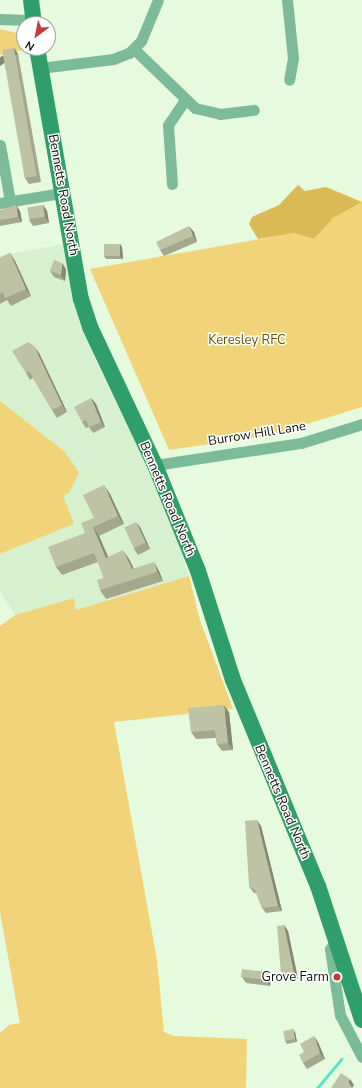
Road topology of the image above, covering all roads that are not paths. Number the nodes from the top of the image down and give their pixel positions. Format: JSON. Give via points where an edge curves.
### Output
{"nodes":[{"id":1,"x":31,"y":0,"type":"edge"},
{"id":2,"x":158,"y":0,"type":"edge"},
{"id":3,"x":287,"y":0,"type":"edge"},
{"id":4,"x":32,"y":16,"type":"edge"},
{"id":5,"x":0,"y":19,"type":"edge"},
{"id":6,"x":16,"y":20,"type":"edge"},
{"id":7,"x":134,"y":49,"type":"junction"},
{"id":8,"x":38,"y":56,"type":"edge"},
{"id":9,"x":40,"y":68,"type":"junction"},
{"id":10,"x":289,"y":80,"type":"dead end"},
{"id":11,"x":184,"y":101,"type":"junction"},
{"id":12,"x":254,"y":110,"type":"dead end"},
{"id":13,"x":0,"y":145,"type":"edge"},
{"id":14,"x":172,"y":184,"type":"dead end"},
{"id":15,"x":62,"y":193,"type":"junction"},
{"id":16,"x":5,"y":202,"type":"edge"},
{"id":17,"x":362,"y":424,"type":"edge"},
{"id":18,"x":155,"y":465,"type":"junction"},
{"id":19,"x":336,"y":941,"type":"junction"},
{"id":20,"x":362,"y":1020,"type":"edge"},
{"id":21,"x":362,"y":1057,"type":"edge"}],
"edges":[{"from":1,"to":4,"type":"street"},
{"from":2,"to":7,"type":"street","via":[[141,41]]},
{"from":3,"to":10,"type":"street","via":[[293,58]]},
{"from":5,"to":6,"type":"street"},
{"from":7,"to":9,"type":"street","via":[[113,59]]},
{"from":7,"to":11,"type":"street"},
{"from":8,"to":9,"type":"street","name":"Bennetts Road North"},
{"from":9,"to":15,"type":"street","name":"Bennetts Road North"},
{"from":11,"to":12,"type":"street","via":[[207,113]]},
{"from":11,"to":14,"type":"street","via":[[168,125]]},
{"from":13,"to":16,"type":"street"},
{"from":15,"to":16,"type":"street"},
{"from":15,"to":18,"type":"street","name":"Bennetts Road North","via":[[81,299],[90,327]]},
{"from":17,"to":18,"type":"street","name":"Burrow Hill Lane","via":[[301,443]]},
{"from":18,"to":19,"type":"street","name":"Bennetts Road North","via":[[198,571],[244,709],[318,886]]},
{"from":19,"to":20,"type":"street","name":"Bennetts Road North"},
{"from":19,"to":21,"type":"street","via":[[330,949],[340,1015]]}]}
